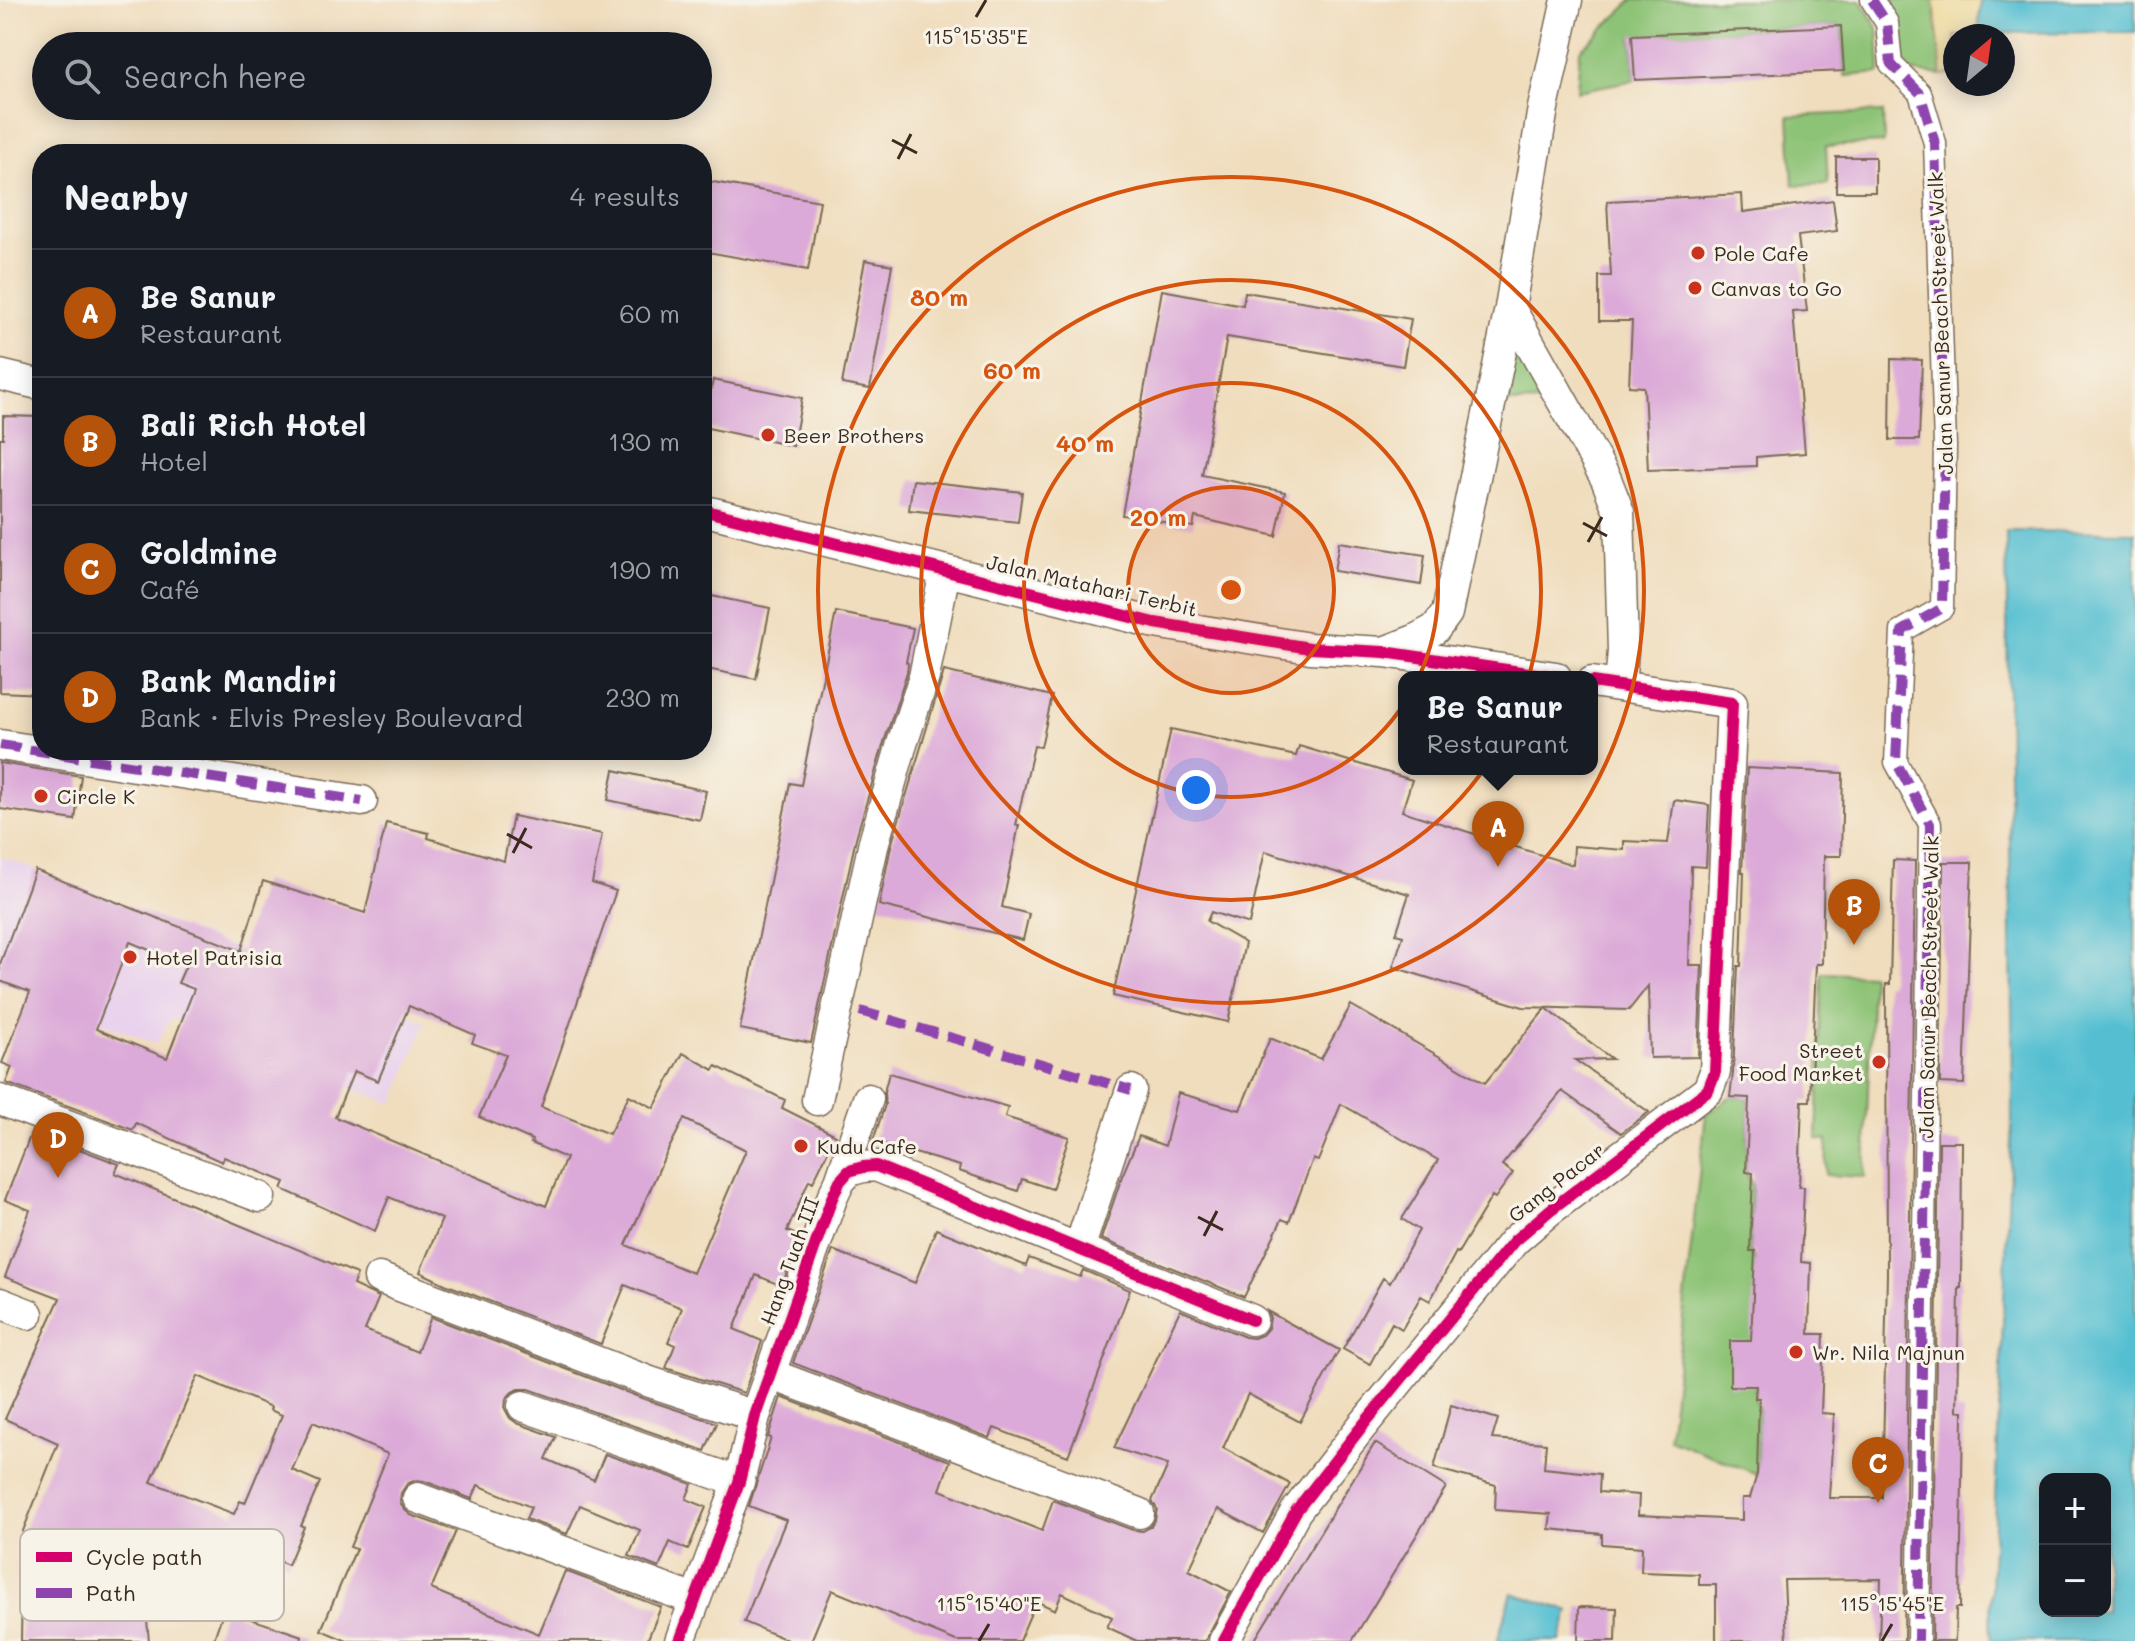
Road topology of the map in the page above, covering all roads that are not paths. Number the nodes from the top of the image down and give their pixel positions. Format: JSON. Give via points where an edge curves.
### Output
{"nodes":[{"id":1,"x":1567,"y":0,"type":"edge"},
{"id":2,"x":1872,"y":0,"type":"edge"},
{"id":3,"x":1510,"y":308,"type":"junction"},
{"id":4,"x":3,"y":377,"type":"edge"},
{"id":5,"x":32,"y":383,"type":"edge"},
{"id":6,"x":712,"y":513,"type":"edge"},
{"id":7,"x":945,"y":571,"type":"junction"},
{"id":8,"x":1384,"y":652,"type":"junction"},
{"id":9,"x":1513,"y":671,"type":"edge"},
{"id":10,"x":1606,"y":684,"type":"edge"},
{"id":11,"x":0,"y":745,"type":"edge"},
{"id":12,"x":32,"y":750,"type":"edge"},
{"id":13,"x":97,"y":760,"type":"edge"},
{"id":14,"x":362,"y":801,"type":"dead end"},
{"id":15,"x":1131,"y":1090,"type":"dead end"},
{"id":16,"x":868,"y":1099,"type":"dead end"},
{"id":17,"x":0,"y":1100,"type":"edge"},
{"id":18,"x":817,"y":1100,"type":"dead end"},
{"id":19,"x":840,"y":1181,"type":"junction"},
{"id":20,"x":260,"y":1197,"type":"dead end"},
{"id":21,"x":1079,"y":1249,"type":"junction"},
{"id":22,"x":379,"y":1278,"type":"dead end"},
{"id":23,"x":1252,"y":1320,"type":"dead end"},
{"id":24,"x":770,"y":1374,"type":"junction"},
{"id":25,"x":523,"y":1406,"type":"dead end"},
{"id":26,"x":755,"y":1416,"type":"junction"},
{"id":27,"x":739,"y":1482,"type":"junction"},
{"id":28,"x":418,"y":1498,"type":"dead end"},
{"id":29,"x":1139,"y":1513,"type":"dead end"},
{"id":30,"x":695,"y":1600,"type":"junction"},
{"id":31,"x":689,"y":1638,"type":"edge"},
{"id":32,"x":1224,"y":1641,"type":"edge"},
{"id":33,"x":1918,"y":1641,"type":"edge"}],
"edges":[{"from":1,"to":3,"type":"street","name":"Jalan Matahari Terbit"},
{"from":2,"to":33,"type":"street","name":"Jalan Sanur Beach Street Walk","via":[[1887,23],[1891,64],[1920,93],[1935,143],[1945,446],[1942,608],[1902,631],[1896,762],[1930,824]]},
{"from":3,"to":8,"type":"street","name":"Jalan Matahari Terbit","via":[[1447,613],[1435,629]]},
{"from":3,"to":10,"type":"street","via":[[1606,479],[1619,512],[1623,651]]},
{"from":4,"to":5,"type":"street"},
{"from":6,"to":7,"type":"street","name":"Jalan Matahari Terbit"},
{"from":7,"to":8,"type":"street","name":"Jalan Matahari Terbit","via":[[1155,623],[1310,648]]},
{"from":7,"to":18,"type":"street","via":[[924,677],[874,842]]},
{"from":8,"to":9,"type":"street","name":"Jalan Matahari Terbit"},
{"from":10,"to":32,"type":"street","name":"Gang Pacar","via":[[1732,703],[1715,1072],[1708,1090],[1514,1241],[1296,1511]]},
{"from":11,"to":12,"type":"street"},
{"from":13,"to":14,"type":"street"},
{"from":15,"to":21,"type":"street"},
{"from":16,"to":19,"type":"street"},
{"from":17,"to":20,"type":"street"},
{"from":19,"to":21,"type":"street","name":"Hang Tuah III","via":[[849,1171],[876,1166]]},
{"from":19,"to":24,"type":"street","name":"Hang Tuah III"},
{"from":21,"to":23,"type":"street","name":"Hang Tuah III"},
{"from":22,"to":26,"type":"street","via":[[650,1382]]},
{"from":24,"to":26,"type":"street","name":"Hang Tuah III"},
{"from":24,"to":29,"type":"street"},
{"from":25,"to":27,"type":"street"},
{"from":26,"to":27,"type":"street","name":"Hang Tuah III"},
{"from":27,"to":30,"type":"street","name":"Hang Tuah III"},
{"from":28,"to":30,"type":"street"},
{"from":30,"to":31,"type":"street","name":"Hang Tuah III"}]}
